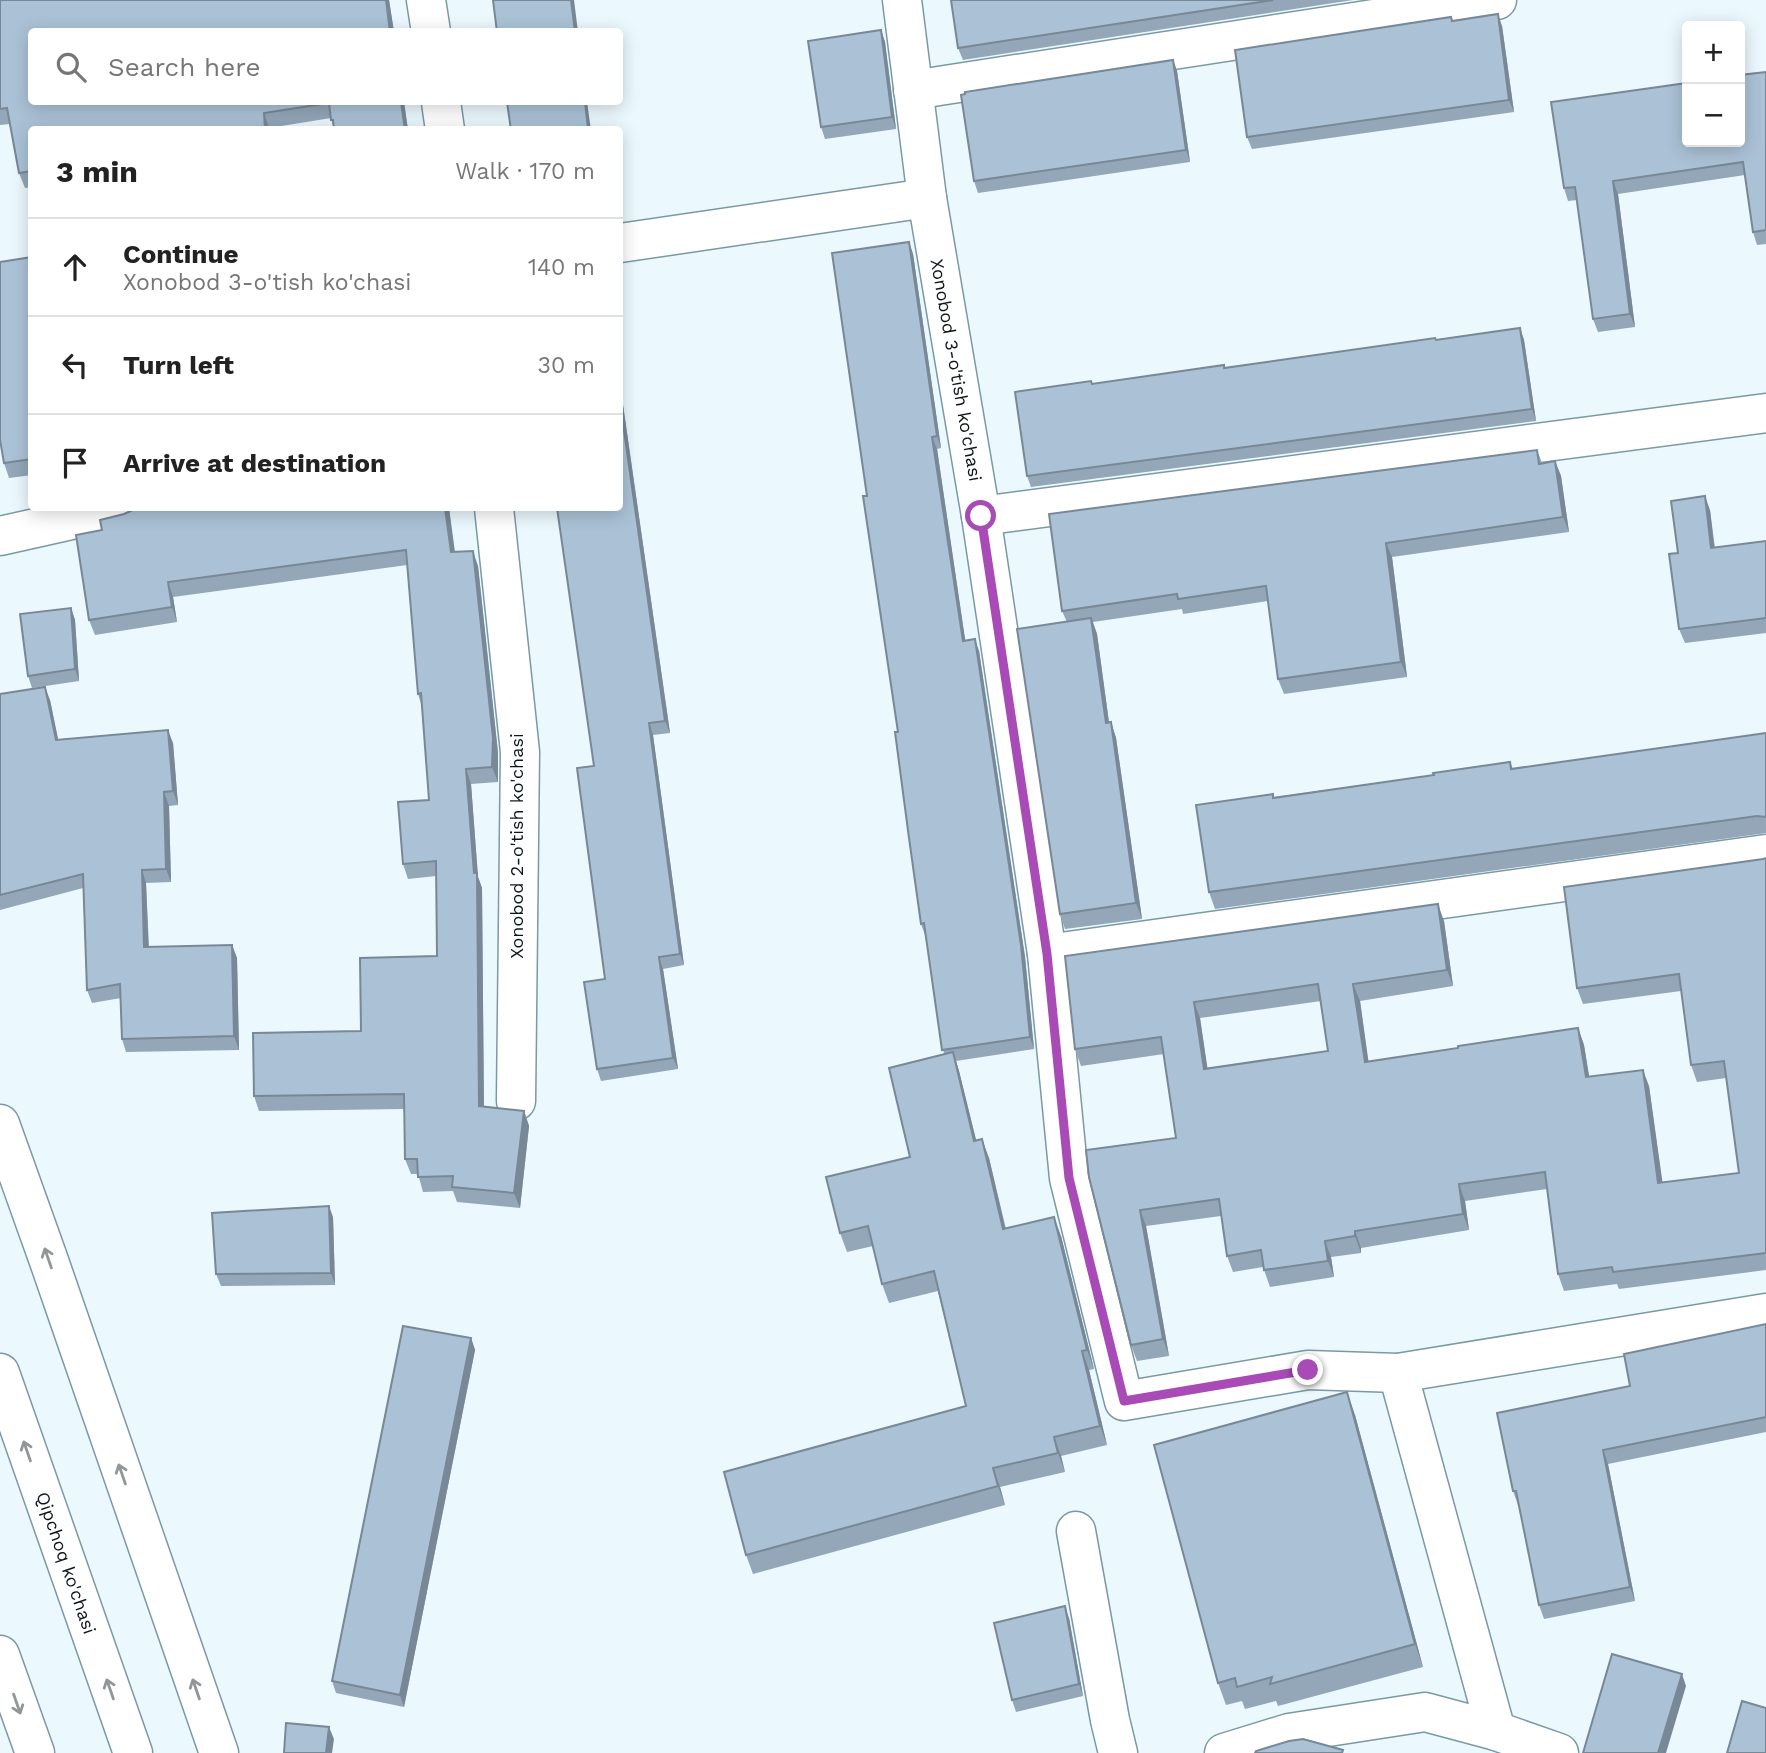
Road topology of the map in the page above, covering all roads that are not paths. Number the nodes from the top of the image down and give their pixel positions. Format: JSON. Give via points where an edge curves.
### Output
{"nodes":[{"id":1,"x":426,"y":0,"type":"edge"},
{"id":2,"x":902,"y":0,"type":"edge"},
{"id":3,"x":1497,"y":0,"type":"edge"},
{"id":4,"x":430,"y":28,"type":"edge"},
{"id":5,"x":913,"y":90,"type":"junction"},
{"id":6,"x":441,"y":105,"type":"edge"},
{"id":7,"x":444,"y":126,"type":"edge"},
{"id":8,"x":927,"y":198,"type":"junction"},
{"id":9,"x":623,"y":243,"type":"edge"},
{"id":10,"x":1766,"y":413,"type":"edge"},
{"id":11,"x":112,"y":511,"type":"edge"},
{"id":12,"x":494,"y":511,"type":"edge"},
{"id":13,"x":981,"y":516,"type":"junction"},
{"id":14,"x":0,"y":536,"type":"edge"},
{"id":15,"x":1766,"y":854,"type":"edge"},
{"id":16,"x":1047,"y":954,"type":"junction"},
{"id":17,"x":516,"y":1101,"type":"dead end"},
{"id":18,"x":0,"y":1124,"type":"edge"},
{"id":19,"x":1766,"y":1313,"type":"edge"},
{"id":20,"x":0,"y":1373,"type":"edge"},
{"id":21,"x":1398,"y":1373,"type":"junction"},
{"id":22,"x":1076,"y":1531,"type":"dead end"},
{"id":23,"x":0,"y":1655,"type":"edge"},
{"id":24,"x":1496,"y":1731,"type":"junction"},
{"id":25,"x":35,"y":1753,"type":"edge"},
{"id":26,"x":133,"y":1753,"type":"edge"},
{"id":27,"x":219,"y":1753,"type":"edge"},
{"id":28,"x":1118,"y":1753,"type":"edge"},
{"id":29,"x":1224,"y":1753,"type":"edge"},
{"id":30,"x":1559,"y":1753,"type":"edge"}],
"edges":[{"from":1,"to":4,"type":"street"},
{"from":2,"to":5,"type":"street","name":"Xonobod 3-o'tish ko'chasi"},
{"from":3,"to":5,"type":"street"},
{"from":5,"to":8,"type":"street","name":"Xonobod 3-o'tish ko'chasi"},
{"from":6,"to":7,"type":"street"},
{"from":8,"to":9,"type":"street"},
{"from":8,"to":13,"type":"street","name":"Xonobod 3-o'tish ko'chasi"},
{"from":10,"to":13,"type":"street"},
{"from":11,"to":14,"type":"street"},
{"from":12,"to":17,"type":"street","name":"Xonobod 2-o'tish ko'chasi","via":[[520,752]]},
{"from":13,"to":16,"type":"street","name":"Xonobod 3-o'tish ko'chasi"},
{"from":15,"to":16,"type":"street"},
{"from":16,"to":21,"type":"street","name":"Xonobod 3-o'tish ko'chasi","via":[[1069,1178],[1124,1401],[1308,1370]]},
{"from":27,"to":18,"type":"street","one_way":true},
{"from":19,"to":21,"type":"street"},
{"from":26,"to":20,"type":"street","name":"Qipchoq ko'chasi","one_way":true},
{"from":21,"to":24,"type":"street"},
{"from":22,"to":28,"type":"street"},
{"from":23,"to":25,"type":"street","one_way":true},
{"from":24,"to":29,"type":"street","via":[[1425,1713],[1289,1733]]},
{"from":24,"to":30,"type":"street"}]}
